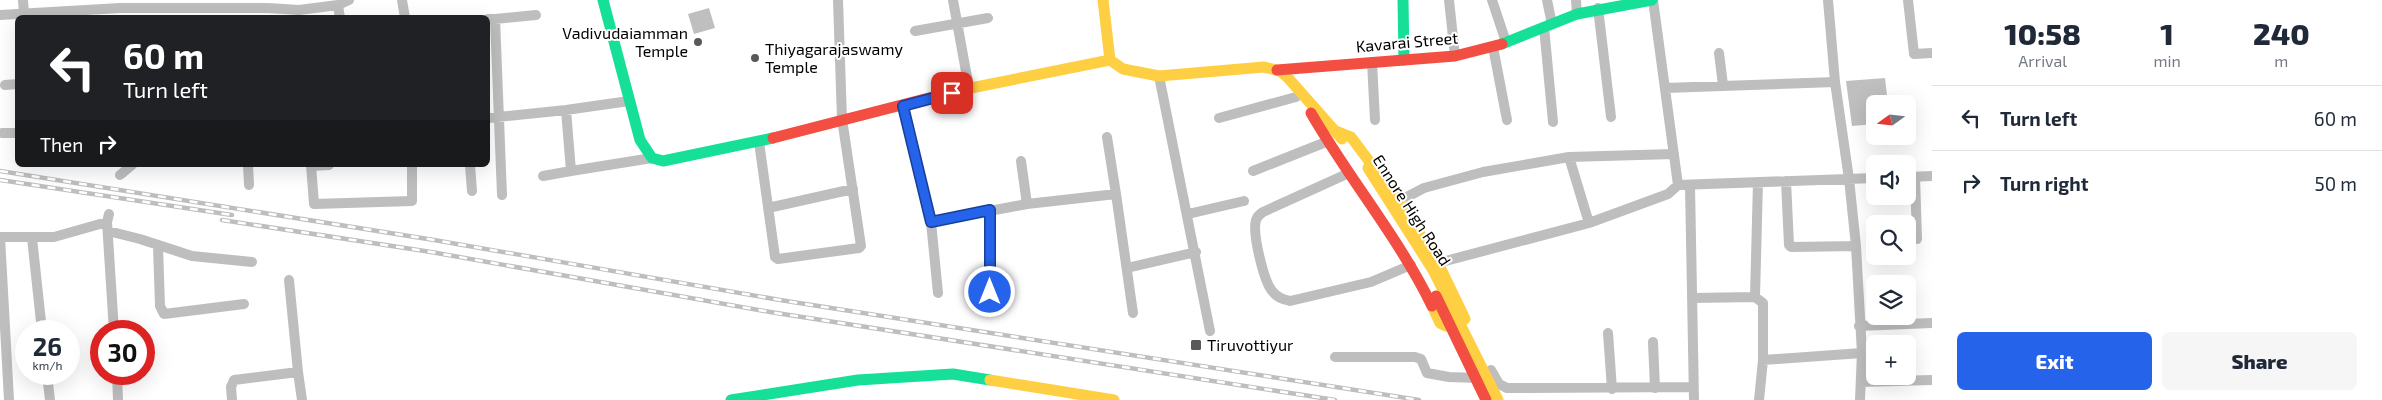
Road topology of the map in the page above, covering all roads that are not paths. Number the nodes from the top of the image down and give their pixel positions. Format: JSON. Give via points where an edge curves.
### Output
{"nodes":[{"id":1,"x":23,"y":0,"type":"edge"},
{"id":2,"x":349,"y":0,"type":"edge"},
{"id":3,"x":402,"y":0,"type":"edge"},
{"id":4,"x":603,"y":0,"type":"edge"},
{"id":5,"x":838,"y":0,"type":"edge"},
{"id":6,"x":953,"y":0,"type":"edge"},
{"id":7,"x":1103,"y":0,"type":"edge"},
{"id":8,"x":1403,"y":0,"type":"edge"},
{"id":9,"x":1449,"y":0,"type":"edge"},
{"id":10,"x":1492,"y":0,"type":"edge"},
{"id":11,"x":1547,"y":0,"type":"edge"},
{"id":12,"x":1576,"y":0,"type":"edge"},
{"id":13,"x":1653,"y":0,"type":"edge"},
{"id":14,"x":1828,"y":0,"type":"edge"},
{"id":15,"x":1908,"y":0,"type":"edge"},
{"id":16,"x":120,"y":4,"type":"edge"},
{"id":17,"x":267,"y":4,"type":"edge"},
{"id":18,"x":338,"y":5,"type":"junction"},
{"id":19,"x":1598,"y":8,"type":"junction"},
{"id":20,"x":218,"y":13,"type":"edge"},
{"id":21,"x":24,"y":14,"type":"junction"},
{"id":22,"x":1577,"y":14,"type":"junction"},
{"id":23,"x":0,"y":15,"type":"edge"},
{"id":24,"x":340,"y":15,"type":"edge"},
{"id":25,"x":404,"y":15,"type":"edge"},
{"id":26,"x":536,"y":15,"type":"dead end"},
{"id":27,"x":988,"y":18,"type":"dead end"},
{"id":28,"x":491,"y":19,"type":"edge"},
{"id":29,"x":958,"y":23,"type":"junction"},
{"id":30,"x":1548,"y":26,"type":"junction"},
{"id":31,"x":915,"y":31,"type":"dead end"},
{"id":32,"x":1506,"y":42,"type":"junction"},
{"id":33,"x":1493,"y":48,"type":"junction"},
{"id":34,"x":1719,"y":53,"type":"dead end"},
{"id":35,"x":1932,"y":53,"type":"edge"},
{"id":36,"x":1455,"y":56,"type":"junction"},
{"id":37,"x":1110,"y":60,"type":"junction"},
{"id":38,"x":1404,"y":60,"type":"junction"},
{"id":39,"x":1372,"y":62,"type":"junction"},
{"id":40,"x":1271,"y":70,"type":"junction"},
{"id":41,"x":1159,"y":76,"type":"junction"},
{"id":42,"x":1835,"y":82,"type":"junction"},
{"id":43,"x":15,"y":84,"type":"edge"},
{"id":44,"x":5,"y":85,"type":"dead end"},
{"id":45,"x":1723,"y":85,"type":"junction"},
{"id":46,"x":969,"y":88,"type":"junction"},
{"id":47,"x":1665,"y":88,"type":"junction"},
{"id":48,"x":1296,"y":97,"type":"junction"},
{"id":49,"x":629,"y":100,"type":"junction"},
{"id":50,"x":903,"y":106,"type":"junction"},
{"id":51,"x":566,"y":110,"type":"junction"},
{"id":52,"x":1311,"y":113,"type":"junction"},
{"id":53,"x":492,"y":118,"type":"edge"},
{"id":54,"x":1218,"y":118,"type":"dead end"},
{"id":55,"x":1611,"y":118,"type":"dead end"},
{"id":56,"x":842,"y":119,"type":"junction"},
{"id":57,"x":1375,"y":120,"type":"dead end"},
{"id":58,"x":1507,"y":120,"type":"dead end"},
{"id":59,"x":1553,"y":122,"type":"dead end"},
{"id":60,"x":1336,"y":131,"type":"junction"},
{"id":61,"x":2,"y":133,"type":"dead end"},
{"id":62,"x":15,"y":133,"type":"edge"},
{"id":63,"x":1107,"y":136,"type":"dead end"},
{"id":64,"x":760,"y":142,"type":"junction"},
{"id":65,"x":1326,"y":142,"type":"junction"},
{"id":66,"x":1674,"y":154,"type":"junction"},
{"id":67,"x":1569,"y":157,"type":"junction"},
{"id":68,"x":652,"y":158,"type":"junction"},
{"id":69,"x":1021,"y":161,"type":"dead end"},
{"id":70,"x":130,"y":167,"type":"edge"},
{"id":71,"x":248,"y":167,"type":"edge"},
{"id":72,"x":311,"y":167,"type":"edge"},
{"id":73,"x":412,"y":167,"type":"edge"},
{"id":74,"x":470,"y":167,"type":"edge"},
{"id":75,"x":570,"y":171,"type":"junction"},
{"id":76,"x":1253,"y":171,"type":"dead end"},
{"id":77,"x":1359,"y":171,"type":"junction"},
{"id":78,"x":120,"y":175,"type":"dead end"},
{"id":79,"x":543,"y":176,"type":"dead end"},
{"id":80,"x":1932,"y":176,"type":"edge"},
{"id":81,"x":1916,"y":177,"type":"edge"},
{"id":82,"x":1866,"y":178,"type":"edge"},
{"id":83,"x":1850,"y":179,"type":"junction"},
{"id":84,"x":1786,"y":181,"type":"junction"},
{"id":85,"x":1758,"y":182,"type":"junction"},
{"id":86,"x":250,"y":185,"type":"dead end"},
{"id":87,"x":1678,"y":185,"type":"junction"},
{"id":88,"x":1690,"y":185,"type":"junction"},
{"id":89,"x":853,"y":189,"type":"junction"},
{"id":90,"x":472,"y":191,"type":"dead end"},
{"id":91,"x":502,"y":194,"type":"dead end"},
{"id":92,"x":1116,"y":194,"type":"junction"},
{"id":93,"x":1244,"y":201,"type":"dead end"},
{"id":94,"x":1399,"y":201,"type":"junction"},
{"id":95,"x":1027,"y":204,"type":"junction"},
{"id":96,"x":1914,"y":205,"type":"edge"},
{"id":97,"x":768,"y":208,"type":"junction"},
{"id":98,"x":990,"y":210,"type":"junction"},
{"id":99,"x":1188,"y":214,"type":"junction"},
{"id":100,"x":108,"y":222,"type":"junction"},
{"id":101,"x":931,"y":222,"type":"junction"},
{"id":102,"x":1589,"y":223,"type":"junction"},
{"id":103,"x":32,"y":238,"type":"junction"},
{"id":104,"x":1917,"y":239,"type":"dead end"},
{"id":105,"x":158,"y":246,"type":"junction"},
{"id":106,"x":1856,"y":246,"type":"junction"},
{"id":107,"x":1196,"y":252,"type":"junction"},
{"id":108,"x":252,"y":262,"type":"dead end"},
{"id":109,"x":1438,"y":263,"type":"junction"},
{"id":110,"x":1411,"y":265,"type":"junction"},
{"id":111,"x":1127,"y":268,"type":"junction"},
{"id":112,"x":289,"y":280,"type":"dead end"},
{"id":113,"x":990,"y":292,"type":"dead end"},
{"id":114,"x":938,"y":293,"type":"dead end"},
{"id":115,"x":1755,"y":297,"type":"junction"},
{"id":116,"x":1692,"y":298,"type":"junction"},
{"id":117,"x":244,"y":304,"type":"dead end"},
{"id":118,"x":1133,"y":313,"type":"dead end"},
{"id":119,"x":1465,"y":319,"type":"junction"},
{"id":120,"x":41,"y":320,"type":"edge"},
{"id":121,"x":113,"y":320,"type":"edge"},
{"id":122,"x":1932,"y":323,"type":"edge"},
{"id":123,"x":1859,"y":326,"type":"junction"},
{"id":124,"x":1210,"y":331,"type":"dead end"},
{"id":125,"x":1608,"y":333,"type":"dead end"},
{"id":126,"x":1653,"y":342,"type":"dead end"},
{"id":127,"x":1862,"y":353,"type":"junction"},
{"id":128,"x":1335,"y":357,"type":"dead end"},
{"id":129,"x":1763,"y":360,"type":"junction"},
{"id":130,"x":298,"y":372,"type":"junction"},
{"id":131,"x":1495,"y":378,"type":"junction"},
{"id":132,"x":1932,"y":380,"type":"edge"},
{"id":133,"x":1861,"y":382,"type":"junction"},
{"id":134,"x":48,"y":385,"type":"edge"},
{"id":135,"x":117,"y":385,"type":"edge"},
{"id":136,"x":1694,"y":387,"type":"junction"},
{"id":137,"x":1655,"y":388,"type":"junction"},
{"id":138,"x":1612,"y":389,"type":"junction"},
{"id":139,"x":9,"y":400,"type":"edge"},
{"id":140,"x":50,"y":400,"type":"edge"},
{"id":141,"x":118,"y":400,"type":"edge"},
{"id":142,"x":232,"y":400,"type":"edge"},
{"id":143,"x":302,"y":400,"type":"edge"},
{"id":144,"x":731,"y":400,"type":"edge"},
{"id":145,"x":1114,"y":400,"type":"edge"},
{"id":146,"x":1486,"y":400,"type":"edge"},
{"id":147,"x":1498,"y":400,"type":"edge"},
{"id":148,"x":1694,"y":400,"type":"edge"},
{"id":149,"x":1759,"y":400,"type":"edge"},
{"id":150,"x":1860,"y":400,"type":"edge"}],
"edges":[{"from":1,"to":21,"type":"street"},
{"from":2,"to":18,"type":"street"},
{"from":3,"to":25,"type":"street"},
{"from":4,"to":49,"type":"street"},
{"from":5,"to":56,"type":"street"},
{"from":6,"to":29,"type":"street"},
{"from":7,"to":37,"type":"street"},
{"from":8,"to":38,"type":"street"},
{"from":9,"to":36,"type":"street"},
{"from":10,"to":32,"type":"street"},
{"from":11,"to":30,"type":"street"},
{"from":12,"to":22,"type":"street"},
{"from":13,"to":19,"type":"street","name":"Kavarai Street"},
{"from":13,"to":47,"type":"street"},
{"from":14,"to":42,"type":"street"},
{"from":15,"to":35,"type":"street","via":[[1914,54]]},
{"from":16,"to":20,"type":"street"},
{"from":16,"to":21,"type":"street"},
{"from":17,"to":18,"type":"street","via":[[299,10]]},
{"from":17,"to":20,"type":"street"},
{"from":18,"to":24,"type":"street"},
{"from":19,"to":22,"type":"street","name":"Kavarai Street"},
{"from":19,"to":55,"type":"street"},
{"from":21,"to":23,"type":"street"},
{"from":22,"to":30,"type":"street","name":"Kavarai Street"},
{"from":26,"to":28,"type":"street"},
{"from":27,"to":29,"type":"street"},
{"from":28,"to":53,"type":"street"},
{"from":29,"to":31,"type":"street"},
{"from":29,"to":46,"type":"street"},
{"from":30,"to":32,"type":"street","name":"Kavarai Street"},
{"from":30,"to":59,"type":"street"},
{"from":32,"to":33,"type":"street","name":"Kavarai Street"},
{"from":33,"to":36,"type":"street","name":"Kavarai Street"},
{"from":33,"to":58,"type":"street"},
{"from":34,"to":45,"type":"street"},
{"from":36,"to":38,"type":"street","name":"Kavarai Street"},
{"from":37,"to":41,"type":"street","via":[[1123,69]]},
{"from":37,"to":46,"type":"street"},
{"from":38,"to":39,"type":"street","name":"Kavarai Street"},
{"from":39,"to":40,"type":"street","name":"Kavarai Street"},
{"from":39,"to":57,"type":"street"},
{"from":40,"to":41,"type":"street"},
{"from":40,"to":48,"type":"street","name":"Ennore High Road"},
{"from":40,"to":60,"type":"street","name":"Ennore High Road","via":[[1289,79]]},
{"from":41,"to":99,"type":"street"},
{"from":42,"to":45,"type":"street"},
{"from":42,"to":83,"type":"street"},
{"from":43,"to":44,"type":"street"},
{"from":45,"to":47,"type":"street"},
{"from":46,"to":50,"type":"street"},
{"from":47,"to":66,"type":"street"},
{"from":48,"to":52,"type":"street","name":"Ennore High Road"},
{"from":48,"to":54,"type":"street"},
{"from":49,"to":51,"type":"street"},
{"from":49,"to":68,"type":"street","via":[[640,140]]},
{"from":50,"to":56,"type":"street"},
{"from":50,"to":101,"type":"street"},
{"from":51,"to":53,"type":"street"},
{"from":51,"to":75,"type":"street"},
{"from":52,"to":65,"type":"street"},
{"from":52,"to":77,"type":"street","name":"Ennore High Road"},
{"from":53,"to":91,"type":"street"},
{"from":56,"to":64,"type":"street"},
{"from":56,"to":89,"type":"street"},
{"from":60,"to":77,"type":"street","name":"Ennore High Road"},
{"from":60,"to":94,"type":"street","via":[[1351,138]]},
{"from":61,"to":62,"type":"street"},
{"from":63,"to":92,"type":"street"},
{"from":64,"to":68,"type":"street","via":[[672,161]]},
{"from":64,"to":97,"type":"street"},
{"from":65,"to":76,"type":"street"},
{"from":65,"to":77,"type":"street"},
{"from":66,"to":67,"type":"street"},
{"from":66,"to":87,"type":"street"},
{"from":67,"to":94,"type":"street","via":[[1484,172],[1424,188]]},
{"from":67,"to":102,"type":"street"},
{"from":68,"to":75,"type":"street"},
{"from":69,"to":95,"type":"street"},
{"from":70,"to":78,"type":"street"},
{"from":71,"to":86,"type":"street"},
{"from":72,"to":73,"type":"street","via":[[314,204],[412,201]]},
{"from":74,"to":90,"type":"street"},
{"from":75,"to":79,"type":"street"},
{"from":77,"to":110,"type":"street"},
{"from":77,"to":110,"type":"street","via":[[1263,212],[1256,218],[1254,227],[1271,291],[1278,298],[1290,301],[1371,282]]},
{"from":77,"to":146,"type":"street","name":"Ennore High Road","bridge":true,"via":[[1425,274]]},
{"from":77,"to":147,"type":"street","name":"Ennore High Road","bridge":true,"via":[[1401,217],[1433,270]]},
{"from":80,"to":81,"type":"street"},
{"from":82,"to":83,"type":"street"},
{"from":83,"to":84,"type":"street"},
{"from":83,"to":106,"type":"street"},
{"from":84,"to":85,"type":"street"},
{"from":84,"to":106,"type":"street","via":[[1791,247]]},
{"from":85,"to":88,"type":"street"},
{"from":85,"to":115,"type":"street"},
{"from":87,"to":88,"type":"street"},
{"from":87,"to":102,"type":"street","via":[[1668,194]]},
{"from":88,"to":116,"type":"street"},
{"from":89,"to":97,"type":"street"},
{"from":89,"to":97,"type":"street","via":[[862,243],[859,248],[778,259],[775,257]]},
{"from":92,"to":95,"type":"street"},
{"from":92,"to":111,"type":"street"},
{"from":93,"to":99,"type":"street"},
{"from":94,"to":109,"type":"street"},
{"from":95,"to":98,"type":"street"},
{"from":96,"to":104,"type":"street"},
{"from":98,"to":101,"type":"street"},
{"from":98,"to":113,"type":"street"},
{"from":99,"to":107,"type":"street"},
{"from":100,"to":103,"type":"street","via":[[54,237]]},
{"from":100,"to":105,"type":"street"},
{"from":100,"to":121,"type":"street"},
{"from":101,"to":114,"type":"street"},
{"from":102,"to":109,"type":"street"},
{"from":103,"to":120,"type":"street"},
{"from":103,"to":139,"type":"street","via":[[0,237]]},
{"from":105,"to":108,"type":"street","via":[[206,258]]},
{"from":105,"to":117,"type":"street","via":[[160,306],[164,314]]},
{"from":106,"to":123,"type":"street"},
{"from":107,"to":111,"type":"street"},
{"from":107,"to":124,"type":"street"},
{"from":109,"to":119,"type":"street"},
{"from":110,"to":119,"type":"street","via":[[1440,323],[1446,326]]},
{"from":111,"to":118,"type":"street"},
{"from":112,"to":130,"type":"street"},
{"from":115,"to":116,"type":"street"},
{"from":115,"to":129,"type":"street","via":[[1763,303]]},
{"from":116,"to":136,"type":"street"},
{"from":119,"to":131,"type":"street"},
{"from":122,"to":123,"type":"street"},
{"from":123,"to":127,"type":"street"},
{"from":125,"to":138,"type":"street"},
{"from":126,"to":137,"type":"street"},
{"from":127,"to":129,"type":"street"},
{"from":127,"to":133,"type":"street"},
{"from":128,"to":131,"type":"street","via":[[1415,357],[1421,358],[1427,373],[1435,376]]},
{"from":129,"to":149,"type":"street"},
{"from":130,"to":142,"type":"street","via":[[234,380]]},
{"from":130,"to":143,"type":"street"},
{"from":131,"to":138,"type":"street","via":[[1507,388]]},
{"from":132,"to":133,"type":"street"},
{"from":133,"to":150,"type":"street"},
{"from":134,"to":140,"type":"street"},
{"from":135,"to":141,"type":"street"},
{"from":136,"to":137,"type":"street"},
{"from":136,"to":148,"type":"street"},
{"from":137,"to":138,"type":"street"},
{"from":144,"to":145,"type":"street","via":[[858,380],[953,374]]}]}
